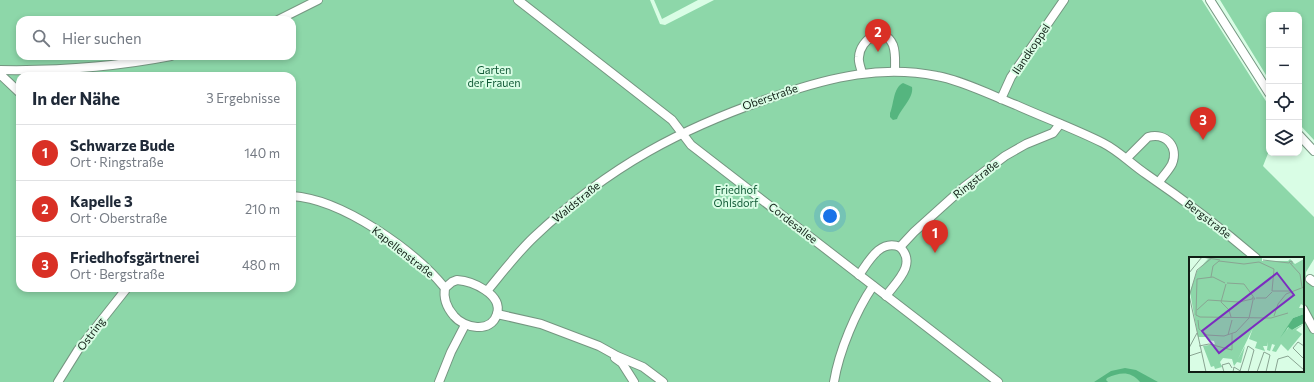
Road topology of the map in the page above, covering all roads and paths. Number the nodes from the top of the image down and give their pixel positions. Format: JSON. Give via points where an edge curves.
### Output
{"nodes":[{"id":1,"x":318,"y":0,"type":"edge"},
{"id":2,"x":518,"y":0,"type":"edge"},
{"id":3,"x":1064,"y":0,"type":"edge"},
{"id":4,"x":1210,"y":0,"type":"edge"},
{"id":5,"x":286,"y":16,"type":"edge"},
{"id":6,"x":149,"y":60,"type":"edge"},
{"id":7,"x":895,"y":70,"type":"junction"},
{"id":8,"x":0,"y":71,"type":"edge"},
{"id":9,"x":862,"y":73,"type":"junction"},
{"id":10,"x":1266,"y":88,"type":"edge"},
{"id":11,"x":16,"y":89,"type":"edge"},
{"id":12,"x":1001,"y":99,"type":"junction"},
{"id":13,"x":1032,"y":112,"type":"joint"},
{"id":14,"x":1060,"y":124,"type":"junction"},
{"id":15,"x":682,"y":133,"type":"junction"},
{"id":16,"x":1302,"y":138,"type":"edge"},
{"id":17,"x":1314,"y":151,"type":"edge"},
{"id":18,"x":1127,"y":158,"type":"junction"},
{"id":19,"x":1159,"y":182,"type":"junction"},
{"id":20,"x":296,"y":197,"type":"edge"},
{"id":21,"x":900,"y":247,"type":"junction"},
{"id":22,"x":1255,"y":257,"type":"edge"},
{"id":23,"x":859,"y":275,"type":"junction"},
{"id":24,"x":873,"y":286,"type":"junction"},
{"id":25,"x":444,"y":288,"type":"junction"},
{"id":26,"x":487,"y":291,"type":"junction"},
{"id":27,"x":124,"y":292,"type":"edge"},
{"id":28,"x":886,"y":296,"type":"junction"},
{"id":29,"x":1304,"y":311,"type":"edge"},
{"id":30,"x":497,"y":314,"type":"junction"},
{"id":31,"x":465,"y":325,"type":"junction"},
{"id":32,"x":1314,"y":329,"type":"edge"},
{"id":33,"x":611,"y":353,"type":"junction"},
{"id":34,"x":58,"y":382,"type":"edge"},
{"id":35,"x":439,"y":382,"type":"edge"},
{"id":36,"x":634,"y":382,"type":"edge"},
{"id":37,"x":663,"y":382,"type":"edge"},
{"id":38,"x":834,"y":382,"type":"edge"},
{"id":39,"x":998,"y":382,"type":"edge"}],
"edges":[{"from":1,"to":5,"type":"street"},
{"from":2,"to":15,"type":"street","name":"Cordesallee","via":[[672,120]]},
{"from":3,"to":12,"type":"street","name":"Ilandkoppel","via":[[1011,77]]},
{"from":4,"to":10,"type":"street"},
{"from":6,"to":8,"type":"street","via":[[78,69]]},
{"from":7,"to":9,"type":"street","name":"Oberstraße"},
{"from":7,"to":9,"type":"street","via":[[893,44],[881,35],[868,38],[860,50],[858,59]]},
{"from":7,"to":12,"type":"street","name":"Oberstraße","via":[[938,76]]},
{"from":8,"to":11,"type":"street"},
{"from":9,"to":15,"type":"street","name":"Oberstraße","via":[[800,87]]},
{"from":12,"to":13,"type":"street","name":"Oberstraße"},
{"from":13,"to":14,"type":"street","name":"Bergstraße"},
{"from":14,"to":18,"type":"street","name":"Bergstraße","via":[[1104,143]]},
{"from":14,"to":21,"type":"street","name":"Ringstraße","via":[[1053,134],[1026,144],[1005,156],[964,187]]},
{"from":15,"to":23,"type":"street","name":"Cordesallee","via":[[691,145]]},
{"from":15,"to":26,"type":"street","name":"Waldstraße","via":[[622,167],[560,214],[524,247]]},
{"from":16,"to":17,"type":"street"},
{"from":18,"to":19,"type":"street","name":"Bergstraße","via":[[1146,175]]},
{"from":18,"to":19,"type":"street","via":[[1148,137],[1160,136],[1167,139],[1174,151],[1173,160]]},
{"from":19,"to":22,"type":"street","name":"Bergstraße"},
{"from":20,"to":25,"type":"street","name":"Kapellenstraße","via":[[326,202],[355,216],[388,238]]},
{"from":21,"to":23,"type":"street","via":[[882,247]]},
{"from":21,"to":28,"type":"street","via":[[908,259],[907,266]]},
{"from":23,"to":24,"type":"street","name":"Cordesallee"},
{"from":24,"to":28,"type":"street","name":"Cordesallee"},
{"from":24,"to":38,"type":"street","via":[[844,346]]},
{"from":25,"to":26,"type":"street","via":[[452,282],[467,281],[478,284]]},
{"from":25,"to":31,"type":"street","via":[[448,308]]},
{"from":26,"to":30,"type":"street","via":[[494,300]]},
{"from":27,"to":34,"type":"street","name":"Ostring","via":[[78,350]]},
{"from":28,"to":39,"type":"street","name":"Cordesallee"},
{"from":29,"to":32,"type":"street"},
{"from":30,"to":31,"type":"street","via":[[491,323],[482,327]]},
{"from":30,"to":33,"type":"street","via":[[547,326],[600,346]]},
{"from":31,"to":35,"type":"street"},
{"from":33,"to":36,"type":"street","via":[[622,363]]},
{"from":33,"to":37,"type":"street","via":[[643,367]]}]}
